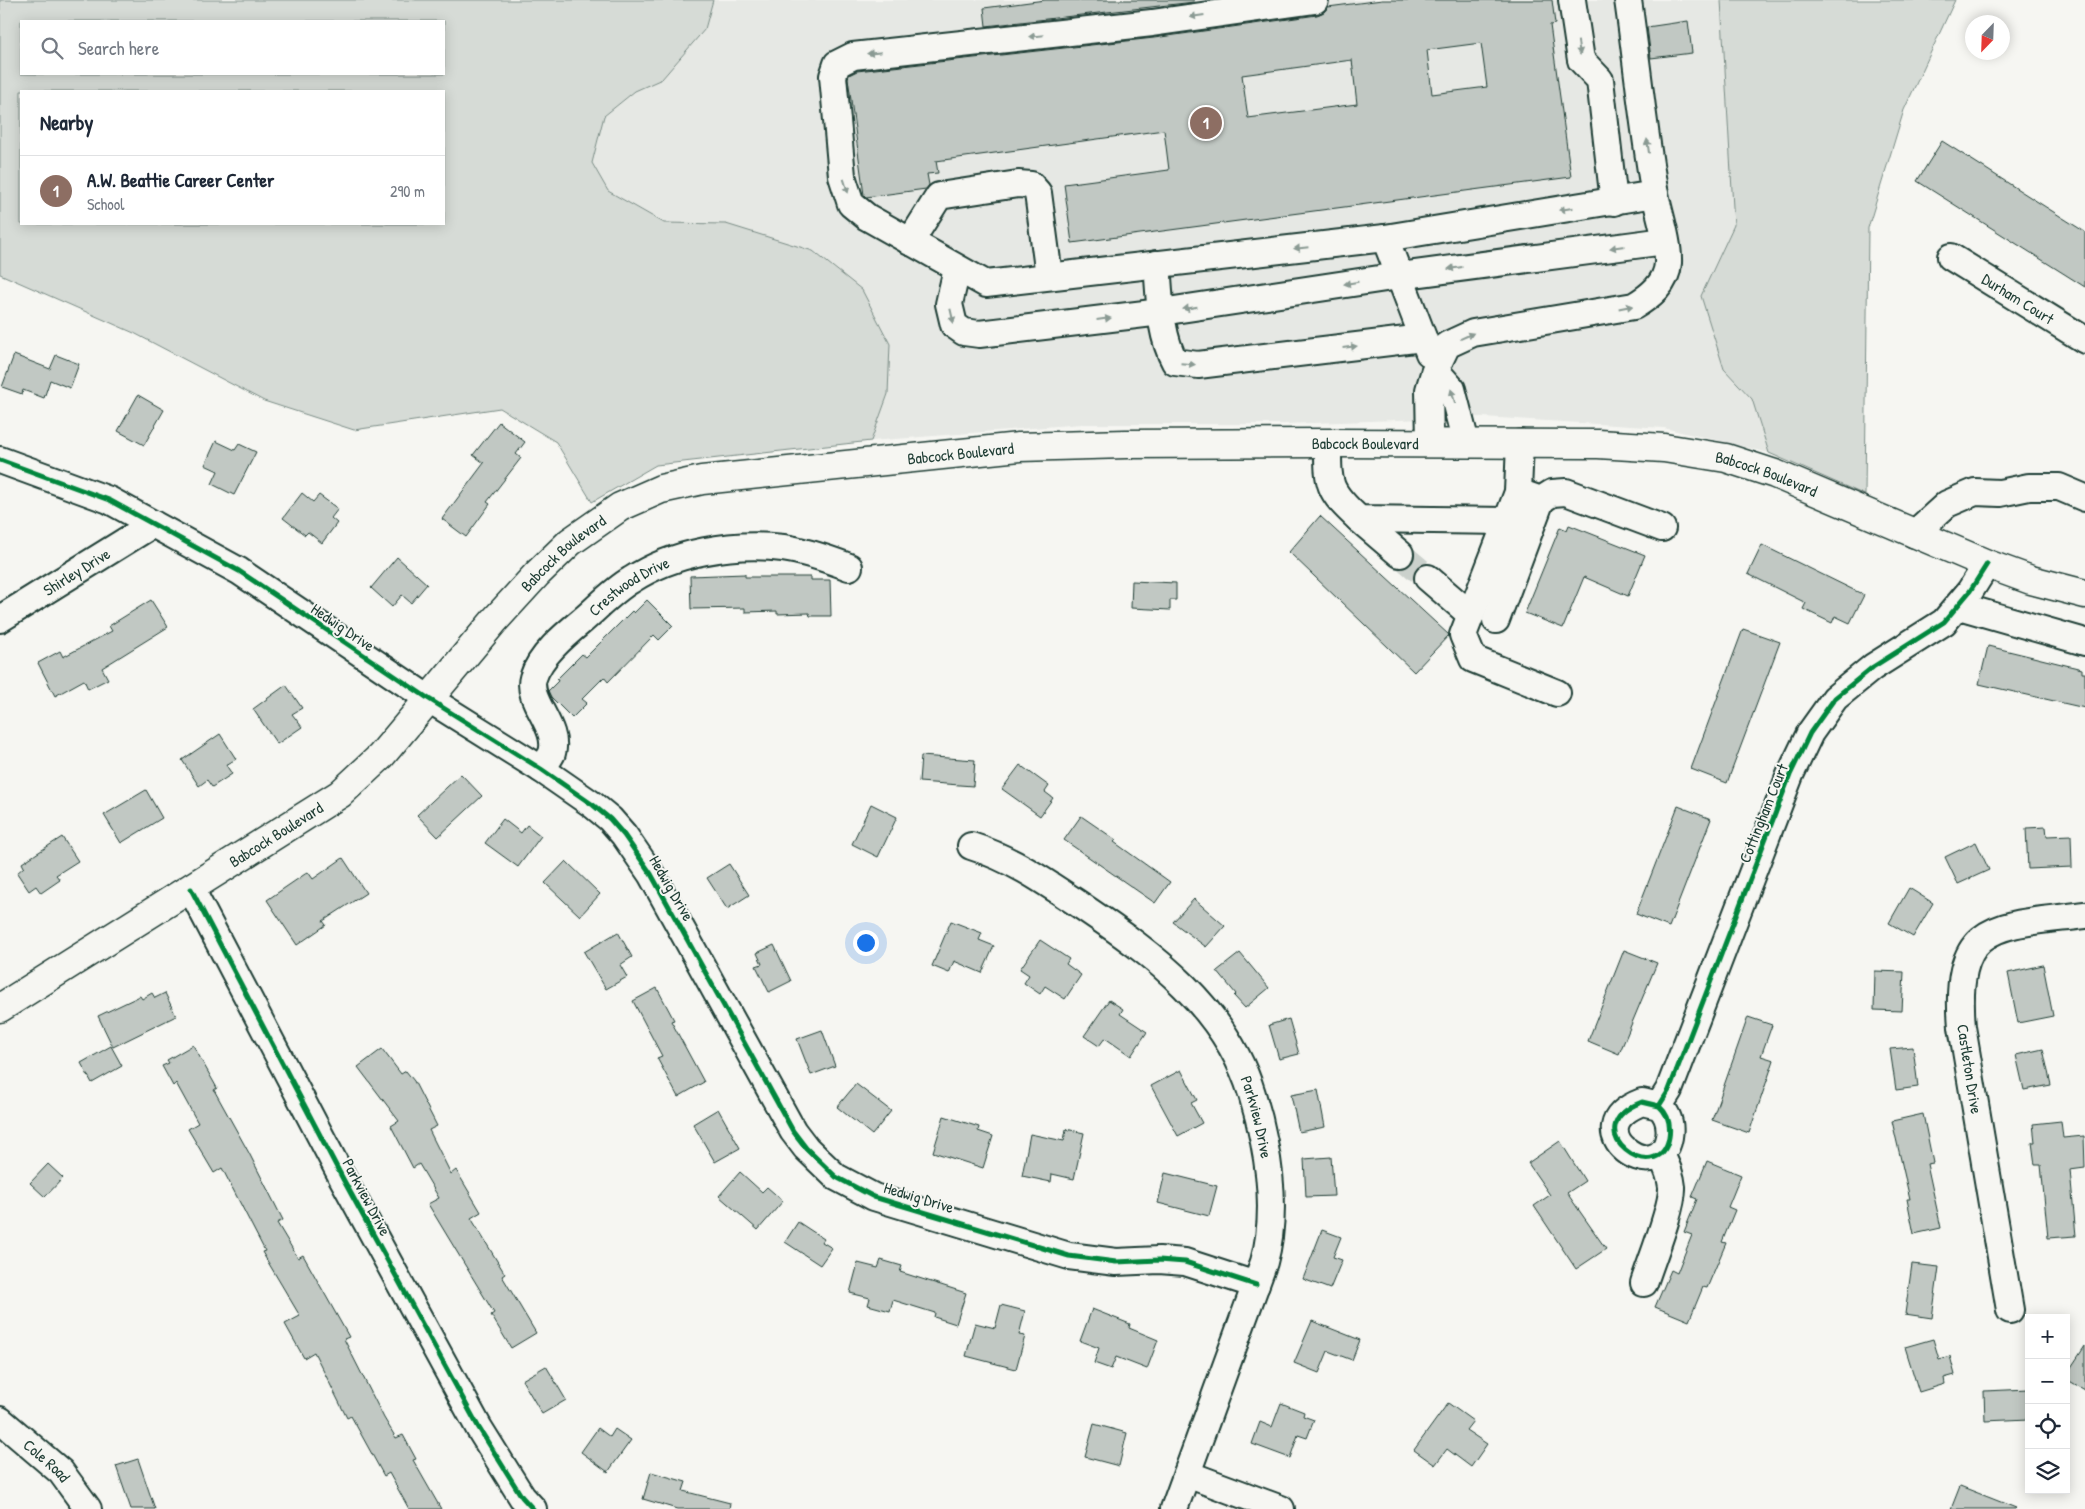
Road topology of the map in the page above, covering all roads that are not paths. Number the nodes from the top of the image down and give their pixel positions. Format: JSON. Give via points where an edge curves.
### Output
{"nodes":[{"id":1,"x":1315,"y":0,"type":"edge"},
{"id":2,"x":1572,"y":0,"type":"edge"},
{"id":3,"x":1628,"y":0,"type":"edge"},
{"id":4,"x":1655,"y":194,"type":"junction"},
{"id":5,"x":1614,"y":202,"type":"junction"},
{"id":6,"x":1384,"y":238,"type":"junction"},
{"id":7,"x":1665,"y":241,"type":"junction"},
{"id":8,"x":910,"y":242,"type":"junction"},
{"id":9,"x":1952,"y":257,"type":"dead end"},
{"id":10,"x":1158,"y":264,"type":"junction"},
{"id":11,"x":957,"y":269,"type":"junction"},
{"id":12,"x":1049,"y":276,"type":"junction"},
{"id":13,"x":1399,"y":276,"type":"junction"},
{"id":14,"x":1162,"y":312,"type":"junction"},
{"id":15,"x":1423,"y":338,"type":"junction"},
{"id":16,"x":2085,"y":340,"type":"edge"},
{"id":17,"x":1435,"y":370,"type":"junction"},
{"id":18,"x":1328,"y":443,"type":"junction"},
{"id":19,"x":1430,"y":443,"type":"junction"},
{"id":20,"x":1466,"y":443,"type":"junction"},
{"id":21,"x":1520,"y":443,"type":"junction"},
{"id":22,"x":0,"y":460,"type":"edge"},
{"id":23,"x":1529,"y":496,"type":"junction"},
{"id":24,"x":2085,"y":498,"type":"edge"},
{"id":25,"x":1359,"y":519,"type":"junction"},
{"id":26,"x":1507,"y":521,"type":"junction"},
{"id":27,"x":153,"y":524,"type":"junction"},
{"id":28,"x":1662,"y":528,"type":"dead end"},
{"id":29,"x":1914,"y":534,"type":"junction"},
{"id":30,"x":1400,"y":554,"type":"tunnel mouth"},
{"id":31,"x":1986,"y":564,"type":"junction"},
{"id":32,"x":849,"y":567,"type":"dead end"},
{"id":33,"x":1428,"y":578,"type":"tunnel mouth"},
{"id":34,"x":2085,"y":594,"type":"edge"},
{"id":35,"x":1960,"y":606,"type":"junction"},
{"id":36,"x":1470,"y":615,"type":"junction"},
{"id":37,"x":0,"y":619,"type":"edge"},
{"id":38,"x":1496,"y":620,"type":"dead end"},
{"id":39,"x":2085,"y":642,"type":"edge"},
{"id":40,"x":1557,"y":692,"type":"dead end"},
{"id":41,"x":429,"y":699,"type":"junction"},
{"id":42,"x":542,"y":768,"type":"junction"},
{"id":43,"x":971,"y":846,"type":"dead end"},
{"id":44,"x":191,"y":888,"type":"junction"},
{"id":45,"x":2085,"y":915,"type":"edge"},
{"id":46,"x":0,"y":1008,"type":"edge"},
{"id":47,"x":1659,"y":1106,"type":"junction"},
{"id":48,"x":1661,"y":1154,"type":"junction"},
{"id":49,"x":1644,"y":1283,"type":"dead end"},
{"id":50,"x":1256,"y":1285,"type":"junction"},
{"id":51,"x":2010,"y":1310,"type":"dead end"},
{"id":52,"x":0,"y":1420,"type":"edge"},
{"id":53,"x":1187,"y":1474,"type":"junction"},
{"id":54,"x":88,"y":1509,"type":"edge"},
{"id":55,"x":533,"y":1509,"type":"edge"},
{"id":56,"x":1174,"y":1509,"type":"edge"},
{"id":57,"x":1281,"y":1509,"type":"edge"}],
"edges":[{"from":1,"to":8,"type":"street","one_way":true,"via":[[1152,23],[853,56],[837,64],[833,76],[842,176],[852,204],[867,218]]},
{"from":2,"to":5,"type":"street","one_way":true,"via":[[1581,60],[1600,80]]},
{"from":4,"to":3,"type":"street","one_way":true},
{"from":4,"to":5,"type":"street"},
{"from":4,"to":7,"type":"street"},
{"from":5,"to":6,"type":"street","one_way":true},
{"from":6,"to":10,"type":"street","one_way":true},
{"from":6,"to":13,"type":"street"},
{"from":7,"to":13,"type":"street","one_way":true},
{"from":17,"to":7,"type":"street","one_way":true,"via":[[1447,345],[1473,333],[1634,306],[1651,296],[1660,284],[1668,264]]},
{"from":8,"to":11,"type":"street"},
{"from":8,"to":12,"type":"street","via":[[939,196],[1018,184],[1031,185],[1038,193]]},
{"from":9,"to":16,"type":"street","name":"Durham Court"},
{"from":10,"to":12,"type":"street"},
{"from":10,"to":14,"type":"street"},
{"from":11,"to":12,"type":"street","via":[[986,284]]},
{"from":11,"to":14,"type":"street","one_way":true,"via":[[949,304],[954,325],[964,332],[979,334]]},
{"from":13,"to":14,"type":"street","one_way":true},
{"from":13,"to":15,"type":"street"},
{"from":14,"to":15,"type":"street","one_way":true,"via":[[1168,349],[1174,362],[1198,365]]},
{"from":15,"to":17,"type":"street"},
{"from":17,"to":19,"type":"street","via":[[1428,390]]},
{"from":20,"to":17,"type":"street","one_way":true,"via":[[1452,389]]},
{"from":18,"to":19,"type":"main road","name":"Babcock Boulevard"},
{"from":18,"to":25,"type":"street","via":[[1328,480],[1339,501]]},
{"from":18,"to":41,"type":"main road","name":"Babcock Boulevard","via":[[1019,447],[735,476],[661,489],[620,507],[570,542],[494,621]]},
{"from":19,"to":20,"type":"main road","name":"Babcock Boulevard"},
{"from":20,"to":21,"type":"main road","name":"Babcock Boulevard"},
{"from":21,"to":23,"type":"street"},
{"from":21,"to":29,"type":"main road","name":"Babcock Boulevard","via":[[1664,448],[1726,458],[1790,479]]},
{"from":22,"to":27,"type":"street","name":"Hedwig Drive","via":[[108,500]]},
{"from":23,"to":26,"type":"street"},
{"from":23,"to":28,"type":"street","via":[[1566,492]]},
{"from":23,"to":38,"type":"street"},
{"from":24,"to":29,"type":"street","via":[[2059,487],[1975,492],[1947,504]]},
{"from":25,"to":26,"type":"street"},
{"from":25,"to":30,"type":"street"},
{"from":26,"to":36,"type":"street"},
{"from":27,"to":37,"type":"street","name":"Shirley Drive"},
{"from":27,"to":41,"type":"street","name":"Hedwig Drive","via":[[239,571]]},
{"from":29,"to":31,"type":"main road","name":"Babcock Boulevard"},
{"from":31,"to":34,"type":"main road","name":"Babcock Boulevard"},
{"from":31,"to":35,"type":"street","name":"Cottingham Court"},
{"from":32,"to":42,"type":"street","name":"Crestwood Drive","via":[[783,548],[745,547],[685,555],[630,580],[574,627],[536,668],[532,681],[534,695],[553,742],[552,753]]},
{"from":33,"to":36,"type":"street"},
{"from":35,"to":39,"type":"street"},
{"from":35,"to":47,"type":"street","name":"Cottingham Court","via":[[1944,622],[1852,683],[1835,698],[1810,733],[1790,775],[1669,1090]]},
{"from":36,"to":40,"type":"street","via":[[1463,635],[1473,659]]},
{"from":41,"to":42,"type":"street","name":"Hedwig Drive"},
{"from":41,"to":44,"type":"main road","name":"Babcock Boulevard","via":[[382,756],[340,794]]},
{"from":42,"to":50,"type":"street","name":"Hedwig Drive","via":[[604,814],[637,853],[666,899],[793,1131],[836,1177],[874,1197],[1069,1256],[1116,1262],[1185,1262]]},
{"from":43,"to":50,"type":"street","name":"Parkview Drive","via":[[1015,863],[1111,926],[1166,968],[1211,1014],[1252,1093],[1267,1156],[1271,1192],[1270,1240]]},
{"from":44,"to":46,"type":"main road","name":"Babcock Boulevard"},
{"from":44,"to":55,"type":"street","name":"Parkview Drive","via":[[474,1420],[522,1497]]},
{"from":45,"to":51,"type":"street","name":"Castleton Drive","via":[[2019,923],[1994,930],[1978,941],[1963,967],[1962,1027]]},
{"from":47,"to":48,"type":"street","via":[[1668,1118],[1670,1133]]},
{"from":47,"to":48,"type":"street","via":[[1642,1102],[1626,1110],[1615,1128],[1615,1138],[1628,1153],[1652,1158]]},
{"from":48,"to":49,"type":"street","via":[[1672,1189]]},
{"from":50,"to":53,"type":"street","name":"Parkview Drive"},
{"from":52,"to":54,"type":"street","name":"Cole Road","via":[[61,1472]]},
{"from":53,"to":56,"type":"street","name":"Parkview Drive"},
{"from":53,"to":57,"type":"street"}]}
